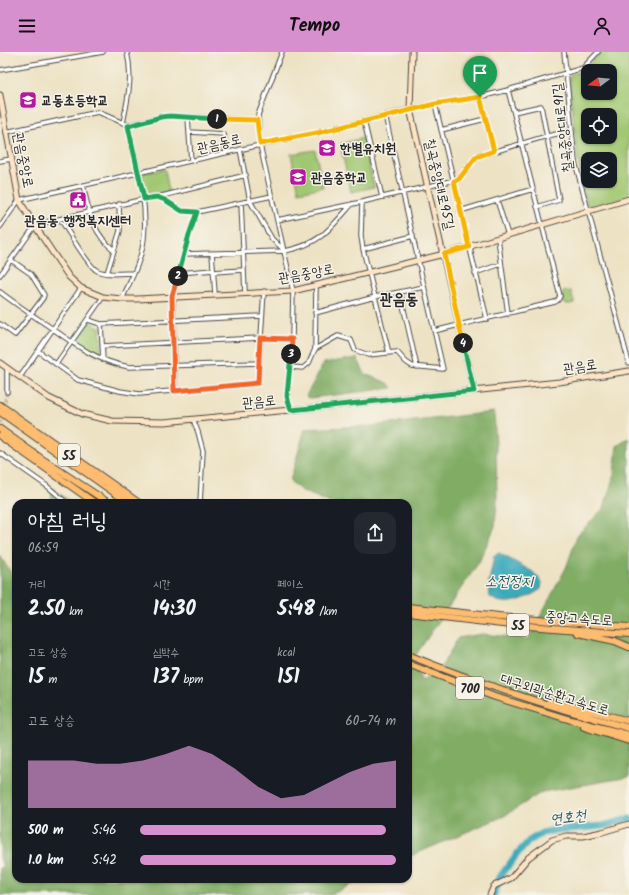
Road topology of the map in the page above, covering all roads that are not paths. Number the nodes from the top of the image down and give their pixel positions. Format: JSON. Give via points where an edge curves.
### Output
{"nodes":[{"id":1,"x":102,"y":52,"type":"edge"},
{"id":2,"x":127,"y":52,"type":"edge"},
{"id":3,"x":282,"y":52,"type":"edge"},
{"id":4,"x":412,"y":52,"type":"edge"},
{"id":5,"x":564,"y":52,"type":"edge"},
{"id":6,"x":598,"y":52,"type":"edge"},
{"id":7,"x":0,"y":70,"type":"edge"},
{"id":8,"x":566,"y":74,"type":"junction"},
{"id":9,"x":508,"y":90,"type":"junction"},
{"id":10,"x":0,"y":95,"type":"edge"},
{"id":11,"x":480,"y":97,"type":"junction"},
{"id":12,"x":435,"y":104,"type":"junction"},
{"id":13,"x":410,"y":109,"type":"junction"},
{"id":14,"x":514,"y":112,"type":"junction"},
{"id":15,"x":385,"y":115,"type":"junction"},
{"id":16,"x":188,"y":117,"type":"junction"},
{"id":17,"x":2,"y":118,"type":"edge"},
{"id":18,"x":257,"y":120,"type":"junction"},
{"id":19,"x":364,"y":120,"type":"junction"},
{"id":20,"x":486,"y":120,"type":"junction"},
{"id":21,"x":123,"y":123,"type":"junction"},
{"id":22,"x":128,"y":126,"type":"junction"},
{"id":23,"x":441,"y":130,"type":"junction"},
{"id":24,"x":571,"y":131,"type":"junction"},
{"id":25,"x":6,"y":132,"type":"junction"},
{"id":26,"x":189,"y":132,"type":"junction"},
{"id":27,"x":547,"y":136,"type":"junction"},
{"id":28,"x":521,"y":143,"type":"junction"},
{"id":29,"x":260,"y":144,"type":"junction"},
{"id":30,"x":240,"y":149,"type":"junction"},
{"id":31,"x":494,"y":151,"type":"junction"},
{"id":32,"x":226,"y":153,"type":"junction"},
{"id":33,"x":11,"y":159,"type":"junction"},
{"id":34,"x":0,"y":161,"type":"edge"},
{"id":35,"x":192,"y":161,"type":"junction"},
{"id":36,"x":139,"y":172,"type":"junction"},
{"id":37,"x":246,"y":175,"type":"junction"},
{"id":38,"x":454,"y":181,"type":"junction"},
{"id":39,"x":83,"y":185,"type":"junction"},
{"id":40,"x":427,"y":187,"type":"junction"},
{"id":41,"x":533,"y":190,"type":"junction"},
{"id":42,"x":403,"y":193,"type":"junction"},
{"id":43,"x":272,"y":196,"type":"junction"},
{"id":44,"x":157,"y":197,"type":"junction"},
{"id":45,"x":382,"y":197,"type":"junction"},
{"id":46,"x":144,"y":199,"type":"junction"},
{"id":47,"x":629,"y":199,"type":"edge"},
{"id":48,"x":19,"y":200,"type":"junction"},
{"id":49,"x":497,"y":200,"type":"junction"},
{"id":50,"x":250,"y":201,"type":"junction"},
{"id":51,"x":362,"y":202,"type":"junction"},
{"id":52,"x":241,"y":203,"type":"junction"},
{"id":53,"x":119,"y":204,"type":"junction"},
{"id":54,"x":352,"y":204,"type":"junction"},
{"id":55,"x":537,"y":207,"type":"junction"},
{"id":56,"x":460,"y":210,"type":"junction"},
{"id":57,"x":89,"y":211,"type":"junction"},
{"id":58,"x":197,"y":212,"type":"junction"},
{"id":59,"x":587,"y":212,"type":"junction"},
{"id":60,"x":60,"y":219,"type":"junction"},
{"id":61,"x":277,"y":220,"type":"junction"},
{"id":62,"x":34,"y":226,"type":"junction"},
{"id":63,"x":542,"y":226,"type":"junction"},
{"id":64,"x":0,"y":227,"type":"edge"},
{"id":65,"x":508,"y":235,"type":"junction"},
{"id":66,"x":413,"y":236,"type":"junction"},
{"id":67,"x":498,"y":238,"type":"junction"},
{"id":68,"x":469,"y":247,"type":"junction"},
{"id":69,"x":363,"y":249,"type":"junction"},
{"id":70,"x":114,"y":250,"type":"junction"},
{"id":71,"x":285,"y":251,"type":"junction"},
{"id":72,"x":212,"y":253,"type":"junction"},
{"id":73,"x":243,"y":253,"type":"junction"},
{"id":74,"x":184,"y":254,"type":"junction"},
{"id":75,"x":444,"y":254,"type":"junction"},
{"id":76,"x":11,"y":260,"type":"junction"},
{"id":77,"x":418,"y":260,"type":"junction"},
{"id":78,"x":501,"y":264,"type":"junction"},
{"id":79,"x":244,"y":270,"type":"junction"},
{"id":80,"x":213,"y":271,"type":"junction"},
{"id":81,"x":107,"y":273,"type":"junction"},
{"id":82,"x":133,"y":273,"type":"junction"},
{"id":83,"x":178,"y":273,"type":"junction"},
{"id":84,"x":370,"y":273,"type":"junction"},
{"id":85,"x":475,"y":273,"type":"junction"},
{"id":86,"x":0,"y":275,"type":"edge"},
{"id":87,"x":316,"y":286,"type":"junction"},
{"id":88,"x":424,"y":287,"type":"junction"},
{"id":89,"x":81,"y":288,"type":"junction"},
{"id":90,"x":264,"y":291,"type":"junction"},
{"id":91,"x":293,"y":291,"type":"junction"},
{"id":92,"x":0,"y":292,"type":"edge"},
{"id":93,"x":245,"y":292,"type":"junction"},
{"id":94,"x":400,"y":292,"type":"junction"},
{"id":95,"x":215,"y":294,"type":"junction"},
{"id":96,"x":172,"y":296,"type":"junction"},
{"id":97,"x":103,"y":297,"type":"junction"},
{"id":98,"x":375,"y":297,"type":"junction"},
{"id":99,"x":122,"y":299,"type":"junction"},
{"id":100,"x":315,"y":313,"type":"junction"},
{"id":101,"x":31,"y":314,"type":"junction"},
{"id":102,"x":508,"y":314,"type":"junction"},
{"id":103,"x":261,"y":316,"type":"junction"},
{"id":104,"x":487,"y":319,"type":"junction"},
{"id":105,"x":88,"y":320,"type":"junction"},
{"id":106,"x":173,"y":320,"type":"junction"},
{"id":107,"x":0,"y":324,"type":"edge"},
{"id":108,"x":101,"y":324,"type":"junction"},
{"id":109,"x":459,"y":325,"type":"junction"},
{"id":110,"x":53,"y":329,"type":"junction"},
{"id":111,"x":434,"y":331,"type":"junction"},
{"id":112,"x":260,"y":338,"type":"junction"},
{"id":113,"x":292,"y":339,"type":"junction"},
{"id":114,"x":72,"y":343,"type":"junction"},
{"id":115,"x":173,"y":343,"type":"junction"},
{"id":116,"x":102,"y":346,"type":"junction"},
{"id":117,"x":315,"y":349,"type":"junction"},
{"id":118,"x":38,"y":351,"type":"junction"},
{"id":119,"x":389,"y":353,"type":"junction"},
{"id":120,"x":103,"y":360,"type":"junction"},
{"id":121,"x":0,"y":363,"type":"edge"},
{"id":122,"x":259,"y":363,"type":"junction"},
{"id":123,"x":629,"y":363,"type":"edge"},
{"id":124,"x":56,"y":364,"type":"junction"},
{"id":125,"x":174,"y":365,"type":"junction"},
{"id":126,"x":290,"y":367,"type":"junction"},
{"id":127,"x":417,"y":367,"type":"junction"},
{"id":128,"x":7,"y":368,"type":"junction"},
{"id":129,"x":629,"y":371,"type":"edge"},
{"id":130,"x":20,"y":377,"type":"junction"},
{"id":131,"x":174,"y":391,"type":"junction"},
{"id":132,"x":474,"y":391,"type":"junction"},
{"id":133,"x":7,"y":392,"type":"tunnel mouth"},
{"id":134,"x":0,"y":405,"type":"edge"},
{"id":135,"x":291,"y":410,"type":"junction"},
{"id":136,"x":0,"y":412,"type":"edge"},
{"id":137,"x":192,"y":419,"type":"junction"},
{"id":138,"x":0,"y":429,"type":"edge"},
{"id":139,"x":0,"y":436,"type":"edge"},
{"id":140,"x":0,"y":453,"type":"edge"},
{"id":141,"x":62,"y":499,"type":"edge"},
{"id":142,"x":89,"y":499,"type":"edge"},
{"id":143,"x":103,"y":499,"type":"edge"},
{"id":144,"x":123,"y":499,"type":"edge"},
{"id":145,"x":133,"y":499,"type":"edge"},
{"id":146,"x":200,"y":499,"type":"edge"},
{"id":147,"x":412,"y":607,"type":"edge"},
{"id":148,"x":412,"y":614,"type":"edge"},
{"id":149,"x":629,"y":627,"type":"edge"},
{"id":150,"x":554,"y":628,"type":"junction"},
{"id":151,"x":629,"y":634,"type":"edge"},
{"id":152,"x":629,"y":647,"type":"edge"},
{"id":153,"x":412,"y":657,"type":"edge"},
{"id":154,"x":412,"y":666,"type":"edge"},
{"id":155,"x":518,"y":695,"type":"junction"},
{"id":156,"x":503,"y":700,"type":"junction"},
{"id":157,"x":629,"y":721,"type":"edge"},
{"id":158,"x":629,"y":728,"type":"edge"},
{"id":159,"x":629,"y":735,"type":"edge"},
{"id":160,"x":629,"y":740,"type":"edge"},
{"id":161,"x":629,"y":824,"type":"edge"},
{"id":162,"x":490,"y":895,"type":"edge"}],
"edges":[{"from":1,"to":7,"type":"street"},
{"from":2,"to":21,"type":"street","via":[[130,67]]},
{"from":3,"to":18,"type":"street"},
{"from":4,"to":13,"type":"main road","name":"칠곡중앙대로95길"},
{"from":5,"to":8,"type":"street","name":"칠곡중앙대로91길"},
{"from":6,"to":8,"type":"street","name":"관음동로","via":[[583,68]]},
{"from":8,"to":9,"type":"street","name":"관음동로"},
{"from":8,"to":24,"type":"street","name":"칠곡중앙대로91길"},
{"from":9,"to":11,"type":"street","name":"관음동로"},
{"from":9,"to":14,"type":"street"},
{"from":10,"to":17,"type":"main road","name":"관음중앙로"},
{"from":11,"to":12,"type":"street","name":"관음동로"},
{"from":11,"to":20,"type":"street"},
{"from":12,"to":13,"type":"street","name":"관음동로"},
{"from":12,"to":23,"type":"street"},
{"from":13,"to":15,"type":"street","name":"관음동로"},
{"from":13,"to":40,"type":"main road","name":"칠곡중앙대로95길"},
{"from":14,"to":27,"type":"street","via":[[541,106]]},
{"from":14,"to":28,"type":"street"},
{"from":15,"to":19,"type":"street","name":"관음동로"},
{"from":15,"to":42,"type":"street"},
{"from":16,"to":18,"type":"street"},
{"from":16,"to":22,"type":"street","via":[[161,117]]},
{"from":16,"to":26,"type":"street"},
{"from":17,"to":25,"type":"main road","name":"관음중앙로"},
{"from":18,"to":29,"type":"street"},
{"from":19,"to":29,"type":"street","name":"관음동로","via":[[317,133]]},
{"from":19,"to":45,"type":"street"},
{"from":20,"to":23,"type":"street"},
{"from":20,"to":31,"type":"street"},
{"from":21,"to":22,"type":"street"},
{"from":21,"to":25,"type":"street","via":[[98,112]]},
{"from":22,"to":36,"type":"street"},
{"from":23,"to":38,"type":"street"},
{"from":24,"to":27,"type":"street"},
{"from":24,"to":59,"type":"street","name":"칠곡중앙대로91길","via":[[575,162]]},
{"from":25,"to":33,"type":"main road","name":"관음중앙로"},
{"from":26,"to":32,"type":"street","via":[[224,134]]},
{"from":26,"to":35,"type":"street"},
{"from":27,"to":28,"type":"street"},
{"from":27,"to":55,"type":"street","via":[[560,200]]},
{"from":28,"to":31,"type":"street"},
{"from":28,"to":41,"type":"street"},
{"from":29,"to":30,"type":"street","name":"관음동로"},
{"from":29,"to":43,"type":"street"},
{"from":30,"to":32,"type":"street","name":"관음동로"},
{"from":30,"to":37,"type":"street"},
{"from":31,"to":38,"type":"street","via":[[476,157],[459,179]]},
{"from":32,"to":35,"type":"street","name":"관음동로"},
{"from":33,"to":34,"type":"street"},
{"from":33,"to":48,"type":"main road","name":"관음중앙로"},
{"from":35,"to":36,"type":"street","name":"관음동로"},
{"from":36,"to":39,"type":"street","name":"관음동로"},
{"from":36,"to":46,"type":"street"},
{"from":37,"to":44,"type":"street"},
{"from":37,"to":50,"type":"street"},
{"from":38,"to":40,"type":"street"},
{"from":38,"to":56,"type":"street"},
{"from":39,"to":48,"type":"street","name":"관음동로"},
{"from":39,"to":57,"type":"street"},
{"from":40,"to":42,"type":"street"},
{"from":40,"to":75,"type":"main road","name":"칠곡중앙대로95길"},
{"from":41,"to":49,"type":"street"},
{"from":41,"to":55,"type":"street"},
{"from":42,"to":45,"type":"street"},
{"from":42,"to":66,"type":"street"},
{"from":43,"to":50,"type":"street"},
{"from":43,"to":61,"type":"street"},
{"from":44,"to":46,"type":"street"},
{"from":44,"to":58,"type":"street","via":[[182,211]]},
{"from":45,"to":51,"type":"street"},
{"from":46,"to":53,"type":"street"},
{"from":46,"to":82,"type":"street","via":[[144,239]]},
{"from":47,"to":59,"type":"main road","name":"관음중앙로"},
{"from":48,"to":62,"type":"main road","name":"관음중앙로"},
{"from":48,"to":64,"type":"street"},
{"from":49,"to":56,"type":"street"},
{"from":49,"to":65,"type":"street"},
{"from":50,"to":52,"type":"street"},
{"from":50,"to":71,"type":"street","via":[[272,240]]},
{"from":51,"to":54,"type":"street"},
{"from":51,"to":69,"type":"street"},
{"from":52,"to":58,"type":"street"},
{"from":52,"to":73,"type":"street"},
{"from":53,"to":57,"type":"street"},
{"from":53,"to":70,"type":"street","via":[[120,231]]},
{"from":54,"to":61,"type":"street"},
{"from":54,"to":71,"type":"street","via":[[323,235],[300,248]]},
{"from":55,"to":63,"type":"street"},
{"from":56,"to":68,"type":"street"},
{"from":57,"to":60,"type":"street"},
{"from":57,"to":70,"type":"street","via":[[92,223],[105,243]]},
{"from":58,"to":74,"type":"street"},
{"from":59,"to":63,"type":"main road","name":"관음중앙로"},
{"from":59,"to":123,"type":"street","name":"칠곡중앙대로91길"},
{"from":60,"to":62,"type":"street"},
{"from":60,"to":81,"type":"street","via":[[89,262],[96,270]]},
{"from":61,"to":71,"type":"street"},
{"from":62,"to":76,"type":"street"},
{"from":62,"to":89,"type":"main road","name":"관음중앙로","via":[[69,278]]},
{"from":63,"to":65,"type":"main road","name":"관음중앙로"},
{"from":63,"to":102,"type":"street","via":[[560,296],[555,302]]},
{"from":65,"to":67,"type":"main road","name":"관음중앙로"},
{"from":66,"to":69,"type":"street"},
{"from":66,"to":77,"type":"street"},
{"from":67,"to":68,"type":"main road","name":"관음중앙로"},
{"from":67,"to":78,"type":"street"},
{"from":68,"to":75,"type":"main road","name":"관음중앙로"},
{"from":68,"to":85,"type":"street"},
{"from":69,"to":84,"type":"street"},
{"from":70,"to":81,"type":"street"},
{"from":71,"to":73,"type":"street"},
{"from":71,"to":91,"type":"street"},
{"from":72,"to":73,"type":"street"},
{"from":72,"to":74,"type":"street"},
{"from":72,"to":80,"type":"street"},
{"from":73,"to":79,"type":"street"},
{"from":74,"to":83,"type":"street"},
{"from":75,"to":77,"type":"main road","name":"관음중앙로"},
{"from":75,"to":109,"type":"main road","name":"칠곡중앙대로95길"},
{"from":76,"to":86,"type":"street"},
{"from":76,"to":101,"type":"street","via":[[31,274],[44,295]]},
{"from":77,"to":84,"type":"main road","name":"관음중앙로"},
{"from":77,"to":88,"type":"street"},
{"from":78,"to":85,"type":"street"},
{"from":78,"to":102,"type":"street"},
{"from":79,"to":80,"type":"street"},
{"from":79,"to":93,"type":"street"},
{"from":80,"to":83,"type":"street"},
{"from":80,"to":95,"type":"street"},
{"from":81,"to":82,"type":"street"},
{"from":82,"to":99,"type":"street"},
{"from":83,"to":96,"type":"street"},
{"from":84,"to":87,"type":"main road","name":"관음중앙로"},
{"from":84,"to":98,"type":"street"},
{"from":85,"to":104,"type":"street"},
{"from":87,"to":91,"type":"main road","name":"관음중앙로"},
{"from":87,"to":100,"type":"street"},
{"from":88,"to":94,"type":"street"},
{"from":88,"to":111,"type":"street"},
{"from":89,"to":97,"type":"main road","name":"관음중앙로"},
{"from":89,"to":110,"type":"street"},
{"from":90,"to":91,"type":"main road","name":"관음중앙로"},
{"from":90,"to":93,"type":"main road","name":"관음중앙로"},
{"from":90,"to":103,"type":"street"},
{"from":91,"to":113,"type":"street"},
{"from":92,"to":101,"type":"street"},
{"from":93,"to":95,"type":"main road","name":"관음중앙로"},
{"from":94,"to":98,"type":"street"},
{"from":94,"to":127,"type":"street"},
{"from":95,"to":96,"type":"main road","name":"관음중앙로"},
{"from":96,"to":99,"type":"main road","name":"관음중앙로"},
{"from":96,"to":106,"type":"street"},
{"from":97,"to":99,"type":"main road","name":"관음중앙로"},
{"from":97,"to":105,"type":"street"},
{"from":98,"to":100,"type":"street"},
{"from":98,"to":119,"type":"street"},
{"from":100,"to":117,"type":"street"},
{"from":101,"to":107,"type":"street","via":[[15,335]]},
{"from":101,"to":110,"type":"street"},
{"from":102,"to":104,"type":"street"},
{"from":103,"to":106,"type":"street"},
{"from":103,"to":112,"type":"street"},
{"from":104,"to":109,"type":"street"},
{"from":105,"to":108,"type":"street"},
{"from":105,"to":114,"type":"street"},
{"from":106,"to":108,"type":"street"},
{"from":106,"to":115,"type":"street"},
{"from":108,"to":116,"type":"street"},
{"from":109,"to":111,"type":"street"},
{"from":109,"to":132,"type":"main road","name":"칠곡중앙대로95길"},
{"from":110,"to":114,"type":"street"},
{"from":110,"to":118,"type":"street"},
{"from":111,"to":127,"type":"street","via":[[443,369]]},
{"from":112,"to":113,"type":"street"},
{"from":112,"to":115,"type":"street"},
{"from":112,"to":122,"type":"street"},
{"from":113,"to":126,"type":"street"},
{"from":114,"to":120,"type":"street"},
{"from":114,"to":124,"type":"street"},
{"from":115,"to":116,"type":"street"},
{"from":115,"to":125,"type":"street"},
{"from":116,"to":120,"type":"street"},
{"from":117,"to":119,"type":"street","via":[[338,336],[351,340],[355,350],[359,352],[368,355]]},
{"from":117,"to":126,"type":"street","via":[[309,363],[303,368]]},
{"from":118,"to":124,"type":"street"},
{"from":118,"to":130,"type":"street"},
{"from":119,"to":127,"type":"street","via":[[397,352],[406,362]]},
{"from":120,"to":125,"type":"street","via":[[129,367]]},
{"from":121,"to":128,"type":"main road","name":"관음로"},
{"from":122,"to":125,"type":"street"},
{"from":122,"to":131,"type":"street","via":[[258,383]]},
{"from":124,"to":131,"type":"street","via":[[78,380],[120,391],[139,394]]},
{"from":125,"to":131,"type":"street"},
{"from":126,"to":135,"type":"street","via":[[287,396]]},
{"from":128,"to":130,"type":"main road","name":"관음로"},
{"from":128,"to":133,"type":"street"},
{"from":129,"to":132,"type":"main road","name":"관음로"},
{"from":130,"to":137,"type":"main road","name":"관음로","via":[[49,398],[82,414],[125,422]]},
{"from":132,"to":135,"type":"main road","name":"관음로"},
{"from":134,"to":145,"type":"highway","number":"55"},
{"from":135,"to":137,"type":"main road","name":"관음로"},
{"from":136,"to":144,"type":"highway","number":"55"},
{"from":137,"to":146,"type":"street","via":[[203,451]]},
{"from":138,"to":143,"type":"highway"},
{"from":139,"to":142,"type":"highway"},
{"from":140,"to":141,"type":"street"},
{"from":147,"to":149,"type":"highway","name":"중앙고속도로","number":"55"},
{"from":148,"to":150,"type":"highway","name":"중앙고속도로","number":"55"},
{"from":150,"to":151,"type":"highway","name":"중앙고속도로","number":"55"},
{"from":150,"to":152,"type":"highway","via":[[615,641]]},
{"from":153,"to":155,"type":"highway","name":"대구외곽순환고속도로","number":"700"},
{"from":154,"to":156,"type":"highway","name":"대구외곽순환고속도로","number":"700"},
{"from":155,"to":157,"type":"highway"},
{"from":155,"to":158,"type":"highway","name":"대구외곽순환고속도로","number":"700"},
{"from":156,"to":159,"type":"highway","name":"대구외곽순환고속도로","number":"700"},
{"from":156,"to":160,"type":"highway"},
{"from":161,"to":162,"type":"main road","via":[[602,832],[552,840],[528,858],[511,878],[494,886]]}]}
